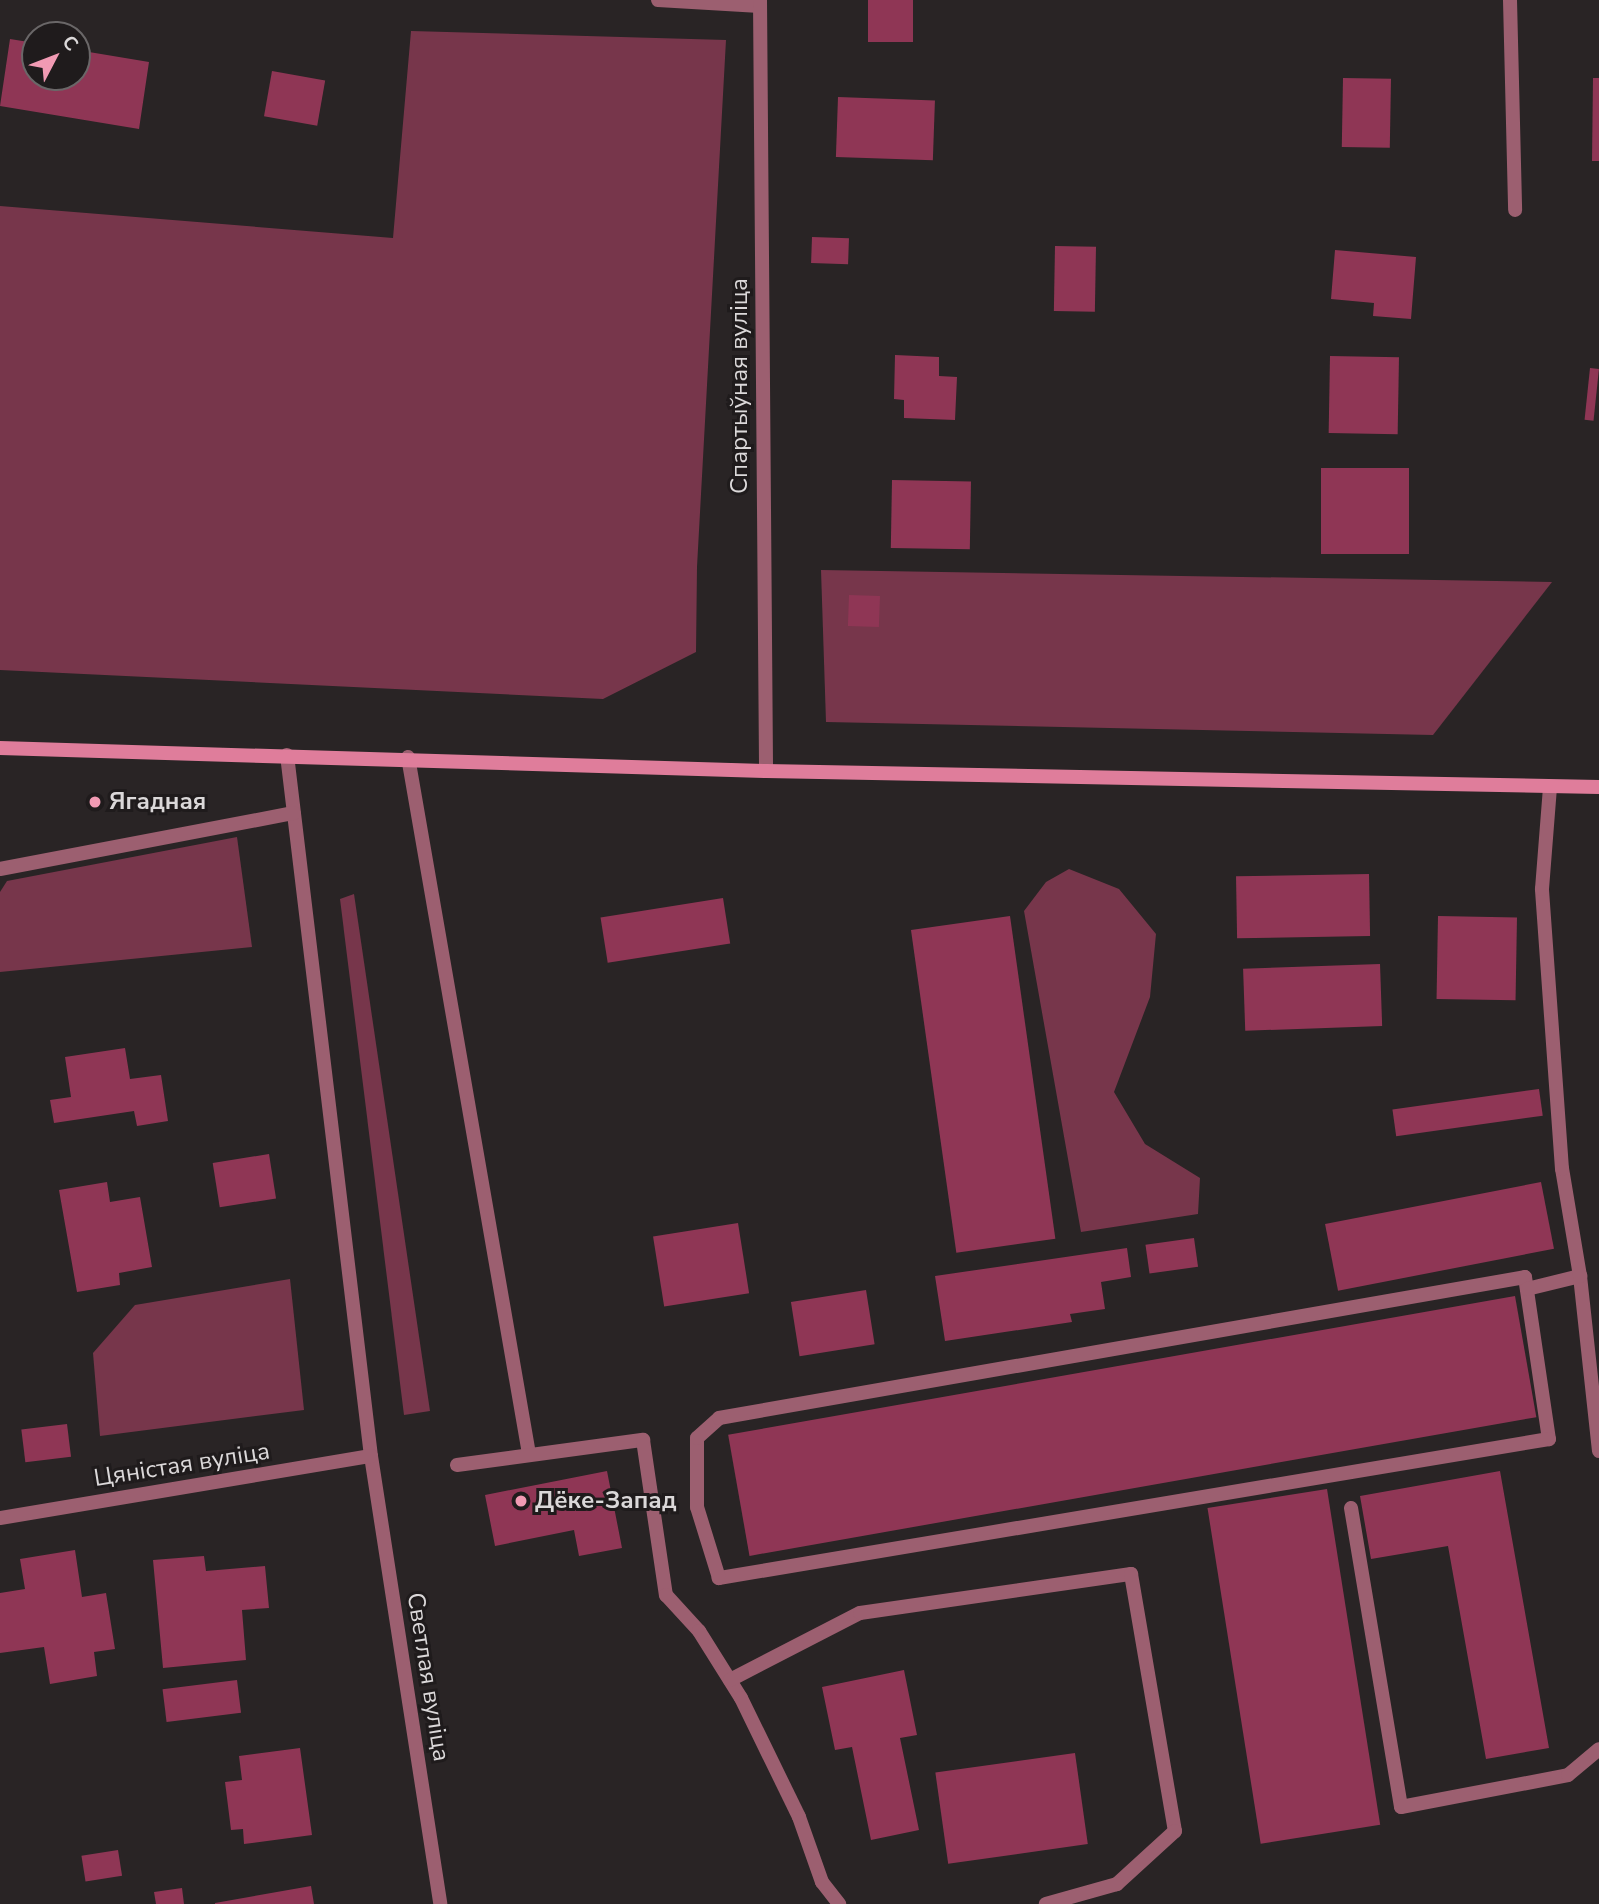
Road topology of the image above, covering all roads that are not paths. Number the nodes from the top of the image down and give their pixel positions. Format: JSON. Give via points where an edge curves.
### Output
{"nodes":[{"id":1,"x":658,"y":0,"type":"edge"},
{"id":2,"x":1510,"y":0,"type":"edge"},
{"id":3,"x":760,"y":3,"type":"edge"},
{"id":4,"x":1515,"y":210,"type":"dead end"},
{"id":5,"x":0,"y":748,"type":"edge"},
{"id":6,"x":287,"y":755,"type":"junction"},
{"id":7,"x":408,"y":757,"type":"junction"},
{"id":8,"x":766,"y":771,"type":"junction"},
{"id":9,"x":1550,"y":787,"type":"junction"},
{"id":10,"x":1599,"y":788,"type":"edge"},
{"id":11,"x":294,"y":813,"type":"junction"},
{"id":12,"x":0,"y":869,"type":"edge"},
{"id":13,"x":1580,"y":1276,"type":"junction"},
{"id":14,"x":1527,"y":1289,"type":"junction"},
{"id":15,"x":1599,"y":1451,"type":"edge"},
{"id":16,"x":529,"y":1454,"type":"junction"},
{"id":17,"x":371,"y":1456,"type":"junction"},
{"id":18,"x":457,"y":1465,"type":"dead end"},
{"id":19,"x":1351,"y":1507,"type":"dead end"},
{"id":20,"x":0,"y":1518,"type":"edge"},
{"id":21,"x":730,"y":1680,"type":"junction"},
{"id":22,"x":1599,"y":1749,"type":"edge"},
{"id":23,"x":440,"y":1904,"type":"edge"},
{"id":24,"x":839,"y":1904,"type":"edge"},
{"id":25,"x":1046,"y":1904,"type":"edge"}],
"edges":[{"from":1,"to":3,"type":"street"},
{"from":2,"to":4,"type":"street"},
{"from":3,"to":8,"type":"street","name":"Спартыўная вуліца"},
{"from":5,"to":6,"type":"main road"},
{"from":6,"to":7,"type":"main road"},
{"from":6,"to":11,"type":"street","name":"Светлая вуліца"},
{"from":7,"to":8,"type":"main road"},
{"from":7,"to":16,"type":"street"},
{"from":8,"to":9,"type":"main road"},
{"from":9,"to":10,"type":"main road"},
{"from":9,"to":13,"type":"street","via":[[1542,889],[1562,1170]]},
{"from":11,"to":12,"type":"street"},
{"from":11,"to":17,"type":"street","name":"Светлая вуліца"},
{"from":13,"to":14,"type":"street"},
{"from":13,"to":15,"type":"street"},
{"from":14,"to":14,"type":"street","via":[[1549,1439],[719,1578],[697,1507],[697,1438],[719,1418],[1525,1277]]},
{"from":16,"to":18,"type":"street"},
{"from":16,"to":21,"type":"street","via":[[643,1440],[666,1595],[699,1631]]},
{"from":17,"to":20,"type":"street","name":"Цяністая вуліца"},
{"from":17,"to":23,"type":"street","name":"Светлая вуліца"},
{"from":19,"to":22,"type":"street","via":[[1401,1807],[1568,1774]]},
{"from":21,"to":24,"type":"street","via":[[800,1817],[822,1882]]},
{"from":21,"to":25,"type":"street","via":[[860,1613],[1131,1574],[1175,1831],[1117,1884]]}]}
